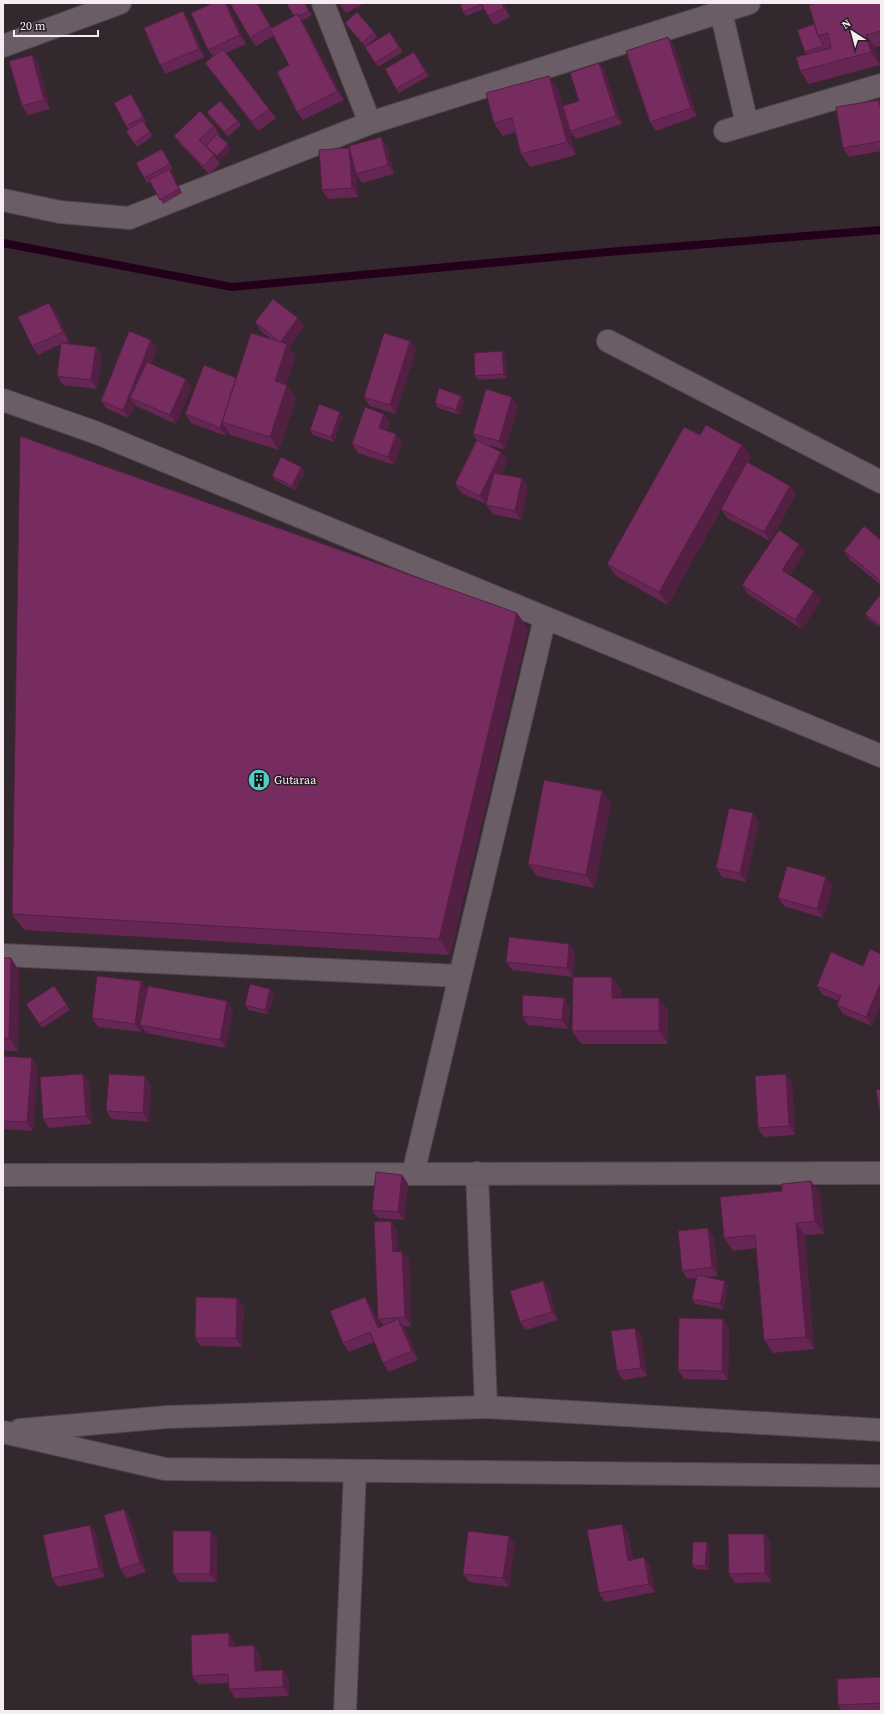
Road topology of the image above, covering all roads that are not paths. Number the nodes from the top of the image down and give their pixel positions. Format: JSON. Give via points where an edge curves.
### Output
{"nodes":[{"id":1,"x":120,"y":3,"type":"edge"},
{"id":2,"x":323,"y":3,"type":"edge"},
{"id":3,"x":749,"y":3,"type":"edge"},
{"id":4,"x":720,"y":7,"type":"edge"},
{"id":5,"x":3,"y":46,"type":"edge"},
{"id":6,"x":881,"y":85,"type":"edge"},
{"id":7,"x":370,"y":123,"type":"junction"},
{"id":8,"x":747,"y":124,"type":"junction"},
{"id":9,"x":724,"y":131,"type":"dead end"},
{"id":10,"x":3,"y":200,"type":"edge"},
{"id":11,"x":608,"y":341,"type":"dead end"},
{"id":12,"x":3,"y":400,"type":"edge"},
{"id":13,"x":881,"y":482,"type":"edge"},
{"id":14,"x":545,"y":618,"type":"junction"},
{"id":15,"x":881,"y":756,"type":"edge"},
{"id":16,"x":3,"y":955,"type":"edge"},
{"id":17,"x":460,"y":976,"type":"junction"},
{"id":18,"x":881,"y":1173,"type":"edge"},
{"id":19,"x":413,"y":1174,"type":"junction"},
{"id":20,"x":477,"y":1174,"type":"junction"},
{"id":21,"x":3,"y":1175,"type":"edge"},
{"id":22,"x":486,"y":1407,"type":"junction"},
{"id":23,"x":881,"y":1430,"type":"edge"},
{"id":24,"x":3,"y":1432,"type":"edge"},
{"id":25,"x":355,"y":1471,"type":"junction"},
{"id":26,"x":881,"y":1476,"type":"edge"},
{"id":27,"x":345,"y":1711,"type":"edge"}],
"edges":[{"from":1,"to":5,"type":"street"},
{"from":2,"to":7,"type":"street"},
{"from":3,"to":4,"type":"street"},
{"from":4,"to":7,"type":"street"},
{"from":4,"to":8,"type":"street"},
{"from":6,"to":8,"type":"street"},
{"from":7,"to":10,"type":"street","via":[[129,218],[60,212]]},
{"from":8,"to":9,"type":"street"},
{"from":11,"to":13,"type":"street"},
{"from":12,"to":14,"type":"street","via":[[97,433]]},
{"from":14,"to":15,"type":"street"},
{"from":14,"to":17,"type":"street"},
{"from":16,"to":17,"type":"street"},
{"from":17,"to":19,"type":"street"},
{"from":18,"to":20,"type":"street"},
{"from":19,"to":20,"type":"street"},
{"from":19,"to":21,"type":"street"},
{"from":20,"to":22,"type":"street"},
{"from":22,"to":23,"type":"street"},
{"from":22,"to":24,"type":"street","via":[[167,1417]]},
{"from":24,"to":25,"type":"street","via":[[165,1469]]},
{"from":25,"to":26,"type":"street"},
{"from":25,"to":27,"type":"street"}]}
